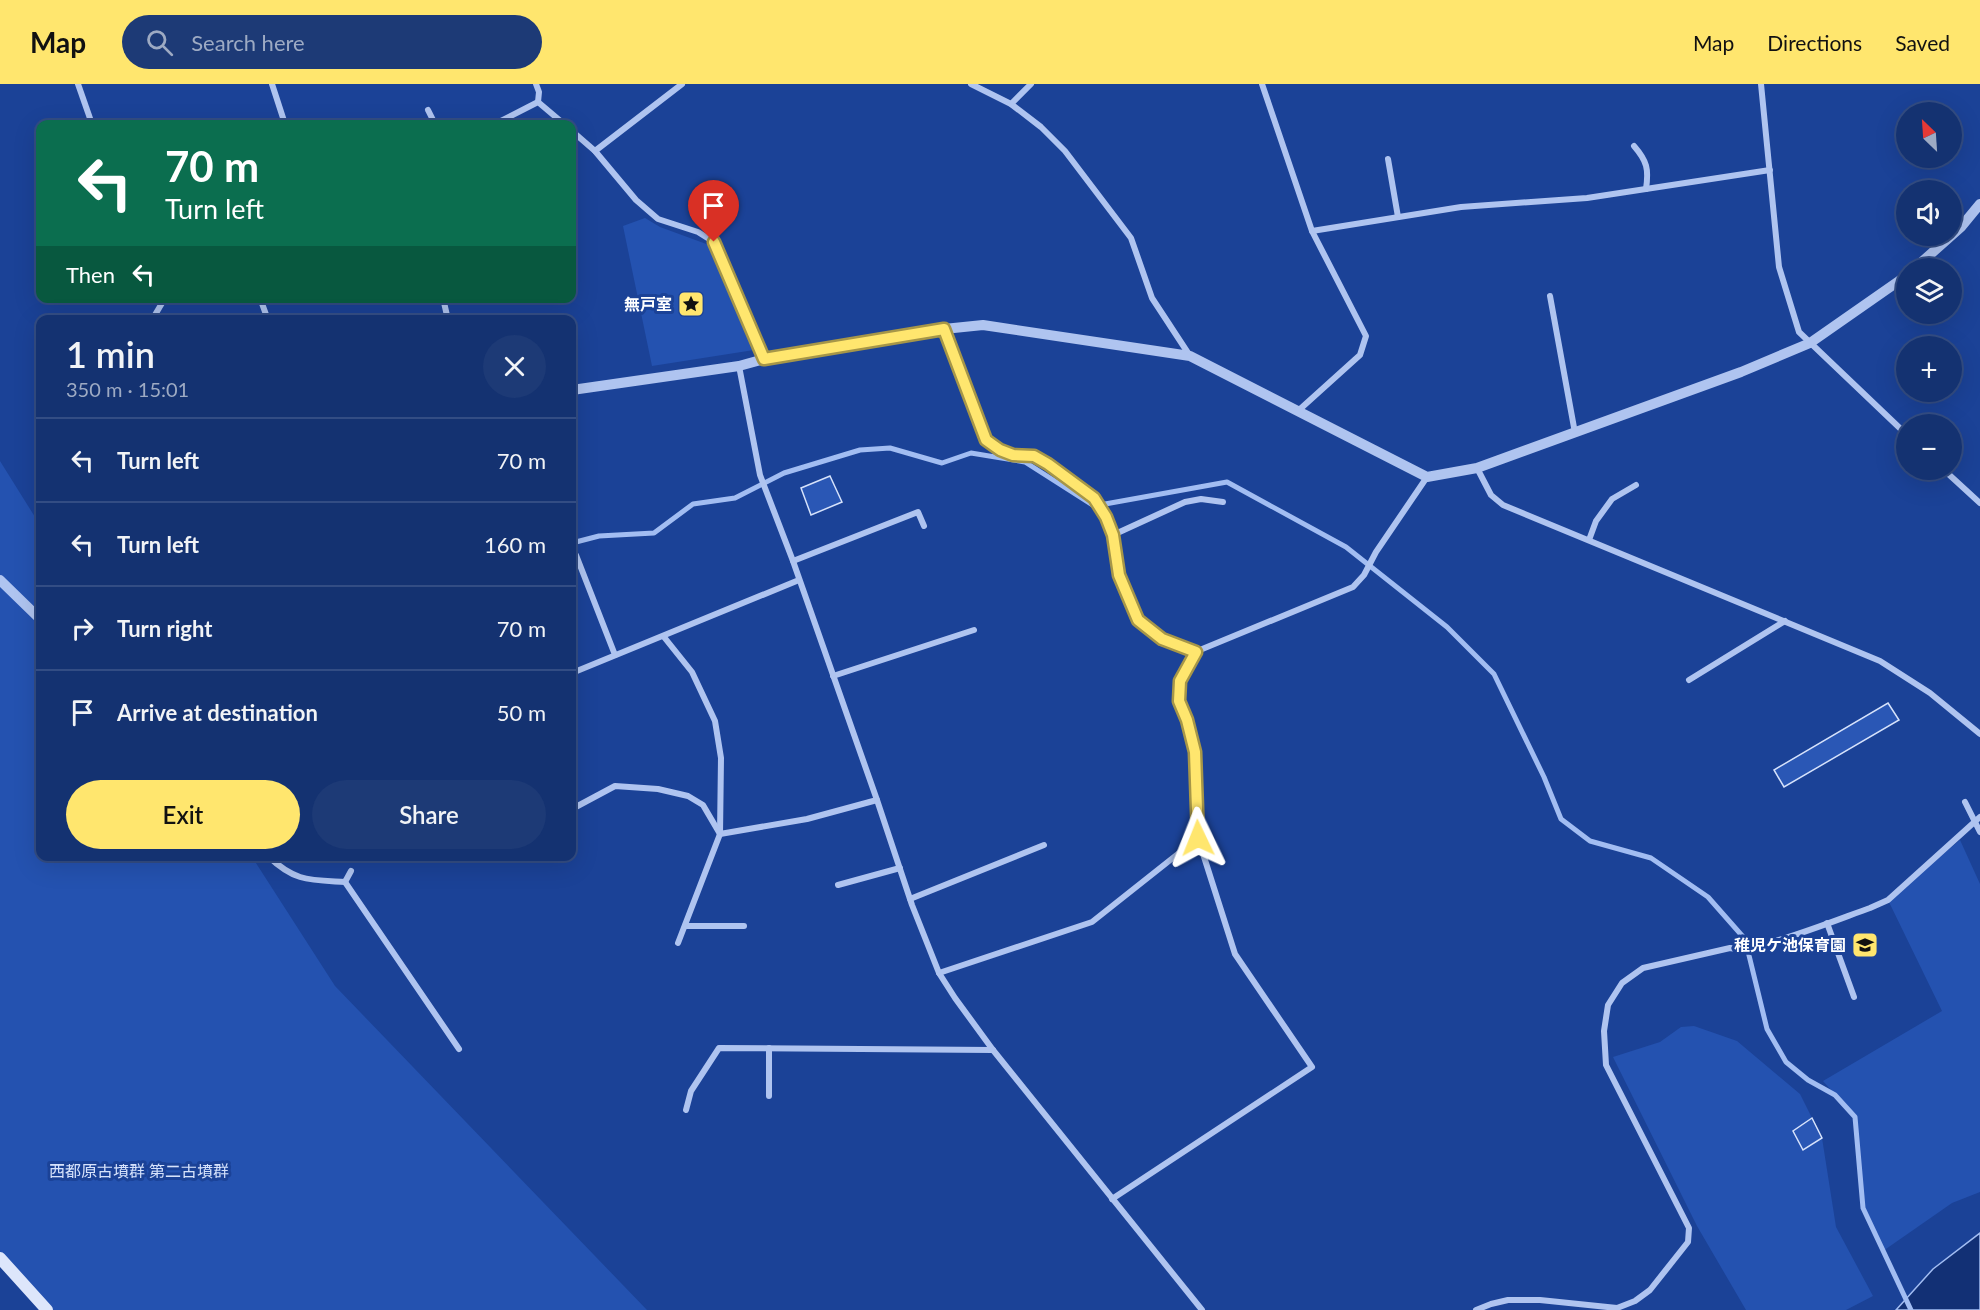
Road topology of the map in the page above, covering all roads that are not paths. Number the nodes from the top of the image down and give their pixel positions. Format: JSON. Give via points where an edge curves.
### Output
{"nodes":[{"id":1,"x":78,"y":84,"type":"edge"},
{"id":2,"x":272,"y":84,"type":"edge"},
{"id":3,"x":536,"y":84,"type":"edge"},
{"id":4,"x":681,"y":84,"type":"edge"},
{"id":5,"x":971,"y":84,"type":"edge"},
{"id":6,"x":1032,"y":84,"type":"edge"},
{"id":7,"x":1262,"y":84,"type":"edge"},
{"id":8,"x":1761,"y":84,"type":"edge"},
{"id":9,"x":538,"y":102,"type":"junction"},
{"id":10,"x":1011,"y":104,"type":"junction"},
{"id":11,"x":428,"y":110,"type":"dead end"},
{"id":12,"x":91,"y":120,"type":"edge"},
{"id":13,"x":284,"y":120,"type":"edge"},
{"id":14,"x":433,"y":120,"type":"edge"},
{"id":15,"x":503,"y":120,"type":"edge"},
{"id":16,"x":559,"y":120,"type":"edge"},
{"id":17,"x":576,"y":134,"type":"edge"},
{"id":18,"x":1634,"y":146,"type":"dead end"},
{"id":19,"x":595,"y":151,"type":"junction"},
{"id":20,"x":1388,"y":159,"type":"dead end"},
{"id":21,"x":1770,"y":170,"type":"junction"},
{"id":22,"x":1646,"y":189,"type":"junction"},
{"id":23,"x":1980,"y":204,"type":"edge"},
{"id":24,"x":1398,"y":217,"type":"junction"},
{"id":25,"x":1312,"y":231,"type":"junction"},
{"id":26,"x":1926,"y":258,"type":"edge"},
{"id":27,"x":1896,"y":283,"type":"edge"},
{"id":28,"x":1550,"y":296,"type":"dead end"},
{"id":29,"x":944,"y":329,"type":"junction"},
{"id":30,"x":1810,"y":342,"type":"junction"},
{"id":31,"x":1190,"y":356,"type":"junction"},
{"id":32,"x":764,"y":359,"type":"junction"},
{"id":33,"x":739,"y":366,"type":"junction"},
{"id":34,"x":576,"y":389,"type":"edge"},
{"id":35,"x":1299,"y":410,"type":"junction"},
{"id":36,"x":1896,"y":424,"type":"edge"},
{"id":37,"x":1576,"y":434,"type":"junction"},
{"id":38,"x":1477,"y":468,"type":"junction"},
{"id":39,"x":1427,"y":477,"type":"junction"},
{"id":40,"x":1955,"y":480,"type":"edge"},
{"id":41,"x":1636,"y":485,"type":"dead end"},
{"id":42,"x":1222,"y":502,"type":"dead end"},
{"id":43,"x":1980,"y":503,"type":"edge"},
{"id":44,"x":924,"y":526,"type":"dead end"},
{"id":45,"x":1113,"y":535,"type":"junction"},
{"id":46,"x":1589,"y":540,"type":"junction"},
{"id":47,"x":576,"y":555,"type":"dead end"},
{"id":48,"x":793,"y":561,"type":"junction"},
{"id":49,"x":0,"y":580,"type":"edge"},
{"id":50,"x":799,"y":580,"type":"junction"},
{"id":51,"x":36,"y":615,"type":"edge"},
{"id":52,"x":1785,"y":621,"type":"junction"},
{"id":53,"x":974,"y":630,"type":"dead end"},
{"id":54,"x":664,"y":636,"type":"junction"},
{"id":55,"x":1196,"y":652,"type":"junction"},
{"id":56,"x":615,"y":655,"type":"junction"},
{"id":57,"x":576,"y":671,"type":"edge"},
{"id":58,"x":833,"y":676,"type":"junction"},
{"id":59,"x":1689,"y":680,"type":"dead end"},
{"id":60,"x":1980,"y":734,"type":"edge"},
{"id":61,"x":877,"y":800,"type":"junction"},
{"id":62,"x":1965,"y":802,"type":"dead end"},
{"id":63,"x":576,"y":807,"type":"edge"},
{"id":64,"x":1977,"y":819,"type":"edge"},
{"id":65,"x":1980,"y":832,"type":"edge"},
{"id":66,"x":720,"y":834,"type":"junction"},
{"id":67,"x":1198,"y":838,"type":"junction"},
{"id":68,"x":1044,"y":845,"type":"dead end"},
{"id":69,"x":273,"y":861,"type":"edge"},
{"id":70,"x":900,"y":868,"type":"junction"},
{"id":71,"x":351,"y":871,"type":"dead end"},
{"id":72,"x":345,"y":882,"type":"junction"},
{"id":73,"x":838,"y":885,"type":"dead end"},
{"id":74,"x":909,"y":899,"type":"junction"},
{"id":75,"x":1827,"y":923,"type":"junction"},
{"id":76,"x":685,"y":926,"type":"junction"},
{"id":77,"x":744,"y":926,"type":"dead end"},
{"id":78,"x":678,"y":943,"type":"dead end"},
{"id":79,"x":939,"y":973,"type":"junction"},
{"id":80,"x":1854,"y":997,"type":"dead end"},
{"id":81,"x":769,"y":1048,"type":"junction"},
{"id":82,"x":459,"y":1049,"type":"dead end"},
{"id":83,"x":993,"y":1050,"type":"junction"},
{"id":84,"x":769,"y":1096,"type":"dead end"},
{"id":85,"x":686,"y":1110,"type":"dead end"},
{"id":86,"x":1112,"y":1199,"type":"junction"},
{"id":87,"x":0,"y":1258,"type":"edge"},
{"id":88,"x":47,"y":1310,"type":"edge"},
{"id":89,"x":1202,"y":1310,"type":"edge"},
{"id":90,"x":1476,"y":1310,"type":"edge"}],
"edges":[{"from":1,"to":12,"type":"street"},
{"from":2,"to":13,"type":"street"},
{"from":3,"to":9,"type":"street"},
{"from":4,"to":19,"type":"street"},
{"from":5,"to":10,"type":"street"},
{"from":6,"to":10,"type":"street"},
{"from":7,"to":25,"type":"street"},
{"from":8,"to":21,"type":"street"},
{"from":9,"to":15,"type":"street"},
{"from":9,"to":16,"type":"street"},
{"from":10,"to":31,"type":"street","via":[[1065,152],[1131,238],[1152,298]]},
{"from":11,"to":14,"type":"street"},
{"from":17,"to":19,"type":"street"},
{"from":18,"to":22,"type":"street","via":[[1648,171]]},
{"from":19,"to":32,"type":"street","via":[[636,200],[658,219],[698,232],[714,242]]},
{"from":20,"to":24,"type":"street"},
{"from":21,"to":22,"type":"street"},
{"from":21,"to":30,"type":"street","via":[[1779,267],[1799,332]]},
{"from":22,"to":24,"type":"street"},
{"from":23,"to":26,"type":"street"},
{"from":24,"to":25,"type":"street"},
{"from":25,"to":35,"type":"street","via":[[1366,336],[1360,355]]},
{"from":27,"to":30,"type":"street"},
{"from":28,"to":37,"type":"street"},
{"from":29,"to":31,"type":"street","via":[[982,325]]},
{"from":29,"to":32,"type":"street"},
{"from":29,"to":45,"type":"street","via":[[986,440],[1013,455],[1034,456],[1094,498]]},
{"from":30,"to":36,"type":"street"},
{"from":30,"to":37,"type":"street","via":[[1742,372]]},
{"from":31,"to":35,"type":"street"},
{"from":32,"to":33,"type":"street"},
{"from":33,"to":34,"type":"street"},
{"from":33,"to":48,"type":"street","via":[[760,475]]},
{"from":35,"to":39,"type":"street"},
{"from":37,"to":38,"type":"street"},
{"from":38,"to":39,"type":"street"},
{"from":38,"to":46,"type":"street","via":[[1491,495],[1503,505]]},
{"from":39,"to":55,"type":"street","via":[[1353,587]]},
{"from":40,"to":43,"type":"street"},
{"from":41,"to":46,"type":"street","via":[[1612,499],[1596,521]]},
{"from":42,"to":45,"type":"street","via":[[1185,502]]},
{"from":44,"to":48,"type":"street","via":[[918,512]]},
{"from":45,"to":55,"type":"street","via":[[1119,575],[1138,620],[1162,639]]},
{"from":46,"to":52,"type":"street"},
{"from":47,"to":56,"type":"street"},
{"from":48,"to":50,"type":"street"},
{"from":49,"to":51,"type":"street"},
{"from":50,"to":54,"type":"street"},
{"from":50,"to":58,"type":"street"},
{"from":52,"to":59,"type":"street"},
{"from":52,"to":60,"type":"street","via":[[1880,661],[1930,693]]},
{"from":53,"to":58,"type":"street"},
{"from":54,"to":56,"type":"street"},
{"from":54,"to":66,"type":"street","via":[[692,672],[715,721],[721,758]]},
{"from":55,"to":67,"type":"street","via":[[1180,681],[1179,701],[1195,752]]},
{"from":56,"to":57,"type":"street"},
{"from":58,"to":61,"type":"street"},
{"from":61,"to":66,"type":"street","via":[[807,819]]},
{"from":61,"to":70,"type":"street"},
{"from":62,"to":64,"type":"street"},
{"from":63,"to":66,"type":"street","via":[[615,786],[658,789],[688,796],[703,805]]},
{"from":64,"to":65,"type":"street"},
{"from":64,"to":75,"type":"street","via":[[1888,900]]},
{"from":66,"to":76,"type":"street"},
{"from":67,"to":79,"type":"street","via":[[1092,922]]},
{"from":67,"to":86,"type":"street","via":[[1235,954],[1312,1067]]},
{"from":68,"to":74,"type":"street"},
{"from":69,"to":72,"type":"street","via":[[305,880]]},
{"from":70,"to":73,"type":"street"},
{"from":70,"to":74,"type":"street"},
{"from":71,"to":72,"type":"street"},
{"from":72,"to":82,"type":"street"},
{"from":74,"to":79,"type":"street"},
{"from":75,"to":80,"type":"street"},
{"from":75,"to":90,"type":"street","via":[[1757,946],[1730,948],[1643,968],[1622,983],[1608,1005],[1604,1031],[1606,1065],[1689,1228],[1688,1242],[1650,1290],[1617,1308],[1508,1300]]},
{"from":76,"to":77,"type":"street"},
{"from":76,"to":78,"type":"street"},
{"from":79,"to":83,"type":"street"},
{"from":81,"to":83,"type":"street"},
{"from":81,"to":84,"type":"street"},
{"from":81,"to":85,"type":"street","via":[[719,1048],[691,1091]]},
{"from":83,"to":86,"type":"street"},
{"from":86,"to":89,"type":"street"},
{"from":87,"to":88,"type":"main road"}]}
